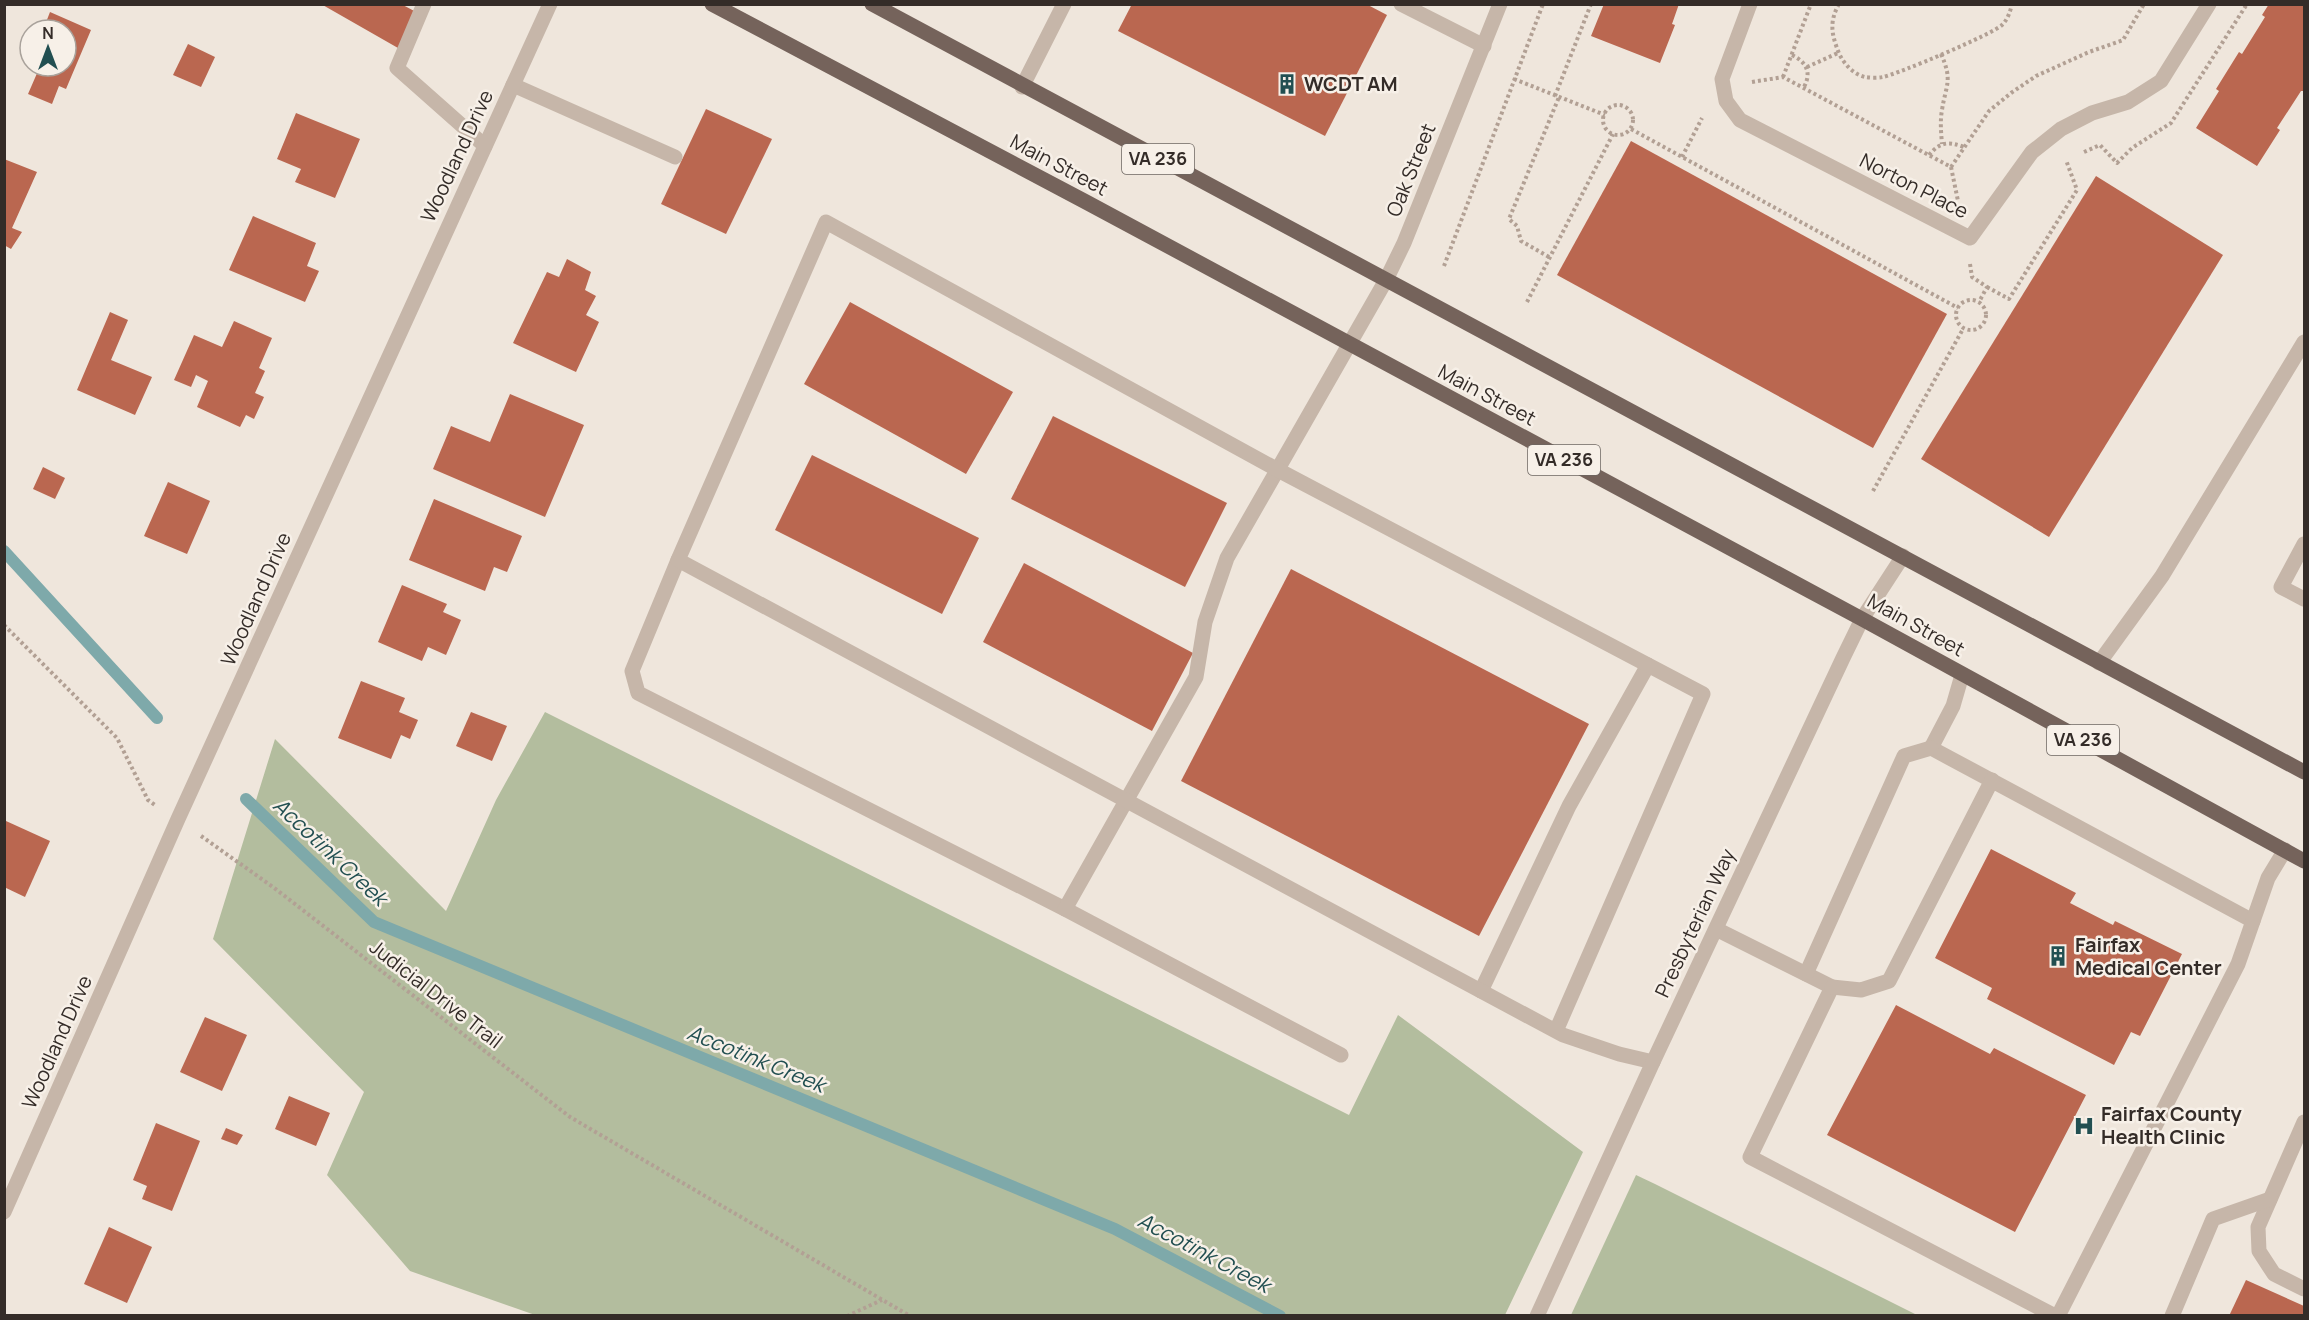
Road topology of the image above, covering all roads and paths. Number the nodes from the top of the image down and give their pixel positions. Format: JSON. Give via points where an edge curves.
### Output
{"nodes":[{"id":1,"x":424,"y":4,"type":"edge"},
{"id":2,"x":550,"y":4,"type":"edge"},
{"id":3,"x":711,"y":4,"type":"edge"},
{"id":4,"x":872,"y":4,"type":"edge"},
{"id":5,"x":1064,"y":4,"type":"edge"},
{"id":6,"x":1401,"y":4,"type":"edge"},
{"id":7,"x":1500,"y":4,"type":"edge"},
{"id":8,"x":1543,"y":4,"type":"edge"},
{"id":9,"x":1591,"y":4,"type":"edge"},
{"id":10,"x":1750,"y":4,"type":"edge"},
{"id":11,"x":1811,"y":4,"type":"edge"},
{"id":12,"x":1839,"y":4,"type":"edge"},
{"id":13,"x":2012,"y":4,"type":"edge"},
{"id":14,"x":2144,"y":4,"type":"edge"},
{"id":15,"x":2210,"y":4,"type":"edge"},
{"id":16,"x":2247,"y":4,"type":"edge"},
{"id":17,"x":1484,"y":46,"type":"junction"},
{"id":18,"x":1838,"y":53,"type":"junction"},
{"id":19,"x":1941,"y":54,"type":"junction"},
{"id":20,"x":1792,"y":55,"type":"junction"},
{"id":21,"x":1807,"y":67,"type":"junction"},
{"id":22,"x":1784,"y":77,"type":"dead end"},
{"id":23,"x":1514,"y":80,"type":"junction"},
{"id":24,"x":513,"y":85,"type":"junction"},
{"id":25,"x":1022,"y":87,"type":"junction"},
{"id":26,"x":1804,"y":87,"type":"dead end"},
{"id":27,"x":1557,"y":97,"type":"junction"},
{"id":28,"x":1605,"y":114,"type":"junction"},
{"id":29,"x":1631,"y":129,"type":"junction"},
{"id":30,"x":1613,"y":134,"type":"junction"},
{"id":31,"x":1942,"y":144,"type":"junction"},
{"id":32,"x":485,"y":146,"type":"junction"},
{"id":33,"x":1964,"y":147,"type":"junction"},
{"id":34,"x":2083,"y":153,"type":"dead end"},
{"id":35,"x":1929,"y":156,"type":"dead end"},
{"id":36,"x":2074,"y":157,"type":"dead end"},
{"id":37,"x":675,"y":158,"type":"dead end"},
{"id":38,"x":1951,"y":167,"type":"dead end"},
{"id":39,"x":1549,"y":257,"type":"junction"},
{"id":40,"x":1444,"y":266,"type":"dead end"},
{"id":41,"x":1386,"y":280,"type":"junction"},
{"id":42,"x":1987,"y":287,"type":"dead end"},
{"id":43,"x":1527,"y":302,"type":"dead end"},
{"id":44,"x":1958,"y":308,"type":"junction"},
{"id":45,"x":1963,"y":329,"type":"junction"},
{"id":46,"x":2304,"y":342,"type":"edge"},
{"id":47,"x":1350,"y":346,"type":"junction"},
{"id":48,"x":1278,"y":470,"type":"junction"},
{"id":49,"x":1873,"y":491,"type":"dead end"},
{"id":50,"x":2304,"y":544,"type":"edge"},
{"id":51,"x":1903,"y":556,"type":"junction"},
{"id":52,"x":678,"y":560,"type":"junction"},
{"id":53,"x":2304,"y":599,"type":"edge"},
{"id":54,"x":1862,"y":619,"type":"junction"},
{"id":55,"x":4,"y":625,"type":"edge"},
{"id":56,"x":2099,"y":663,"type":"junction"},
{"id":57,"x":1648,"y":665,"type":"junction"},
{"id":58,"x":1962,"y":675,"type":"junction"},
{"id":59,"x":1931,"y":748,"type":"junction"},
{"id":60,"x":2304,"y":772,"type":"edge"},
{"id":61,"x":1992,"y":780,"type":"junction"},
{"id":62,"x":1126,"y":802,"type":"junction"},
{"id":63,"x":178,"y":819,"type":"junction"},
{"id":64,"x":2285,"y":850,"type":"junction"},
{"id":65,"x":2304,"y":861,"type":"edge"},
{"id":66,"x":1065,"y":909,"type":"junction"},
{"id":67,"x":2253,"y":921,"type":"junction"},
{"id":68,"x":1716,"y":928,"type":"junction"},
{"id":69,"x":1806,"y":974,"type":"junction"},
{"id":70,"x":1832,"y":987,"type":"junction"},
{"id":71,"x":1481,"y":991,"type":"junction"},
{"id":72,"x":1556,"y":1031,"type":"junction"},
{"id":73,"x":1341,"y":1055,"type":"dead end"},
{"id":74,"x":1653,"y":1062,"type":"junction"},
{"id":75,"x":2304,"y":1122,"type":"edge"},
{"id":76,"x":2270,"y":1199,"type":"junction"},
{"id":77,"x":4,"y":1212,"type":"edge"},
{"id":78,"x":2304,"y":1289,"type":"edge"},
{"id":79,"x":882,"y":1300,"type":"junction"},
{"id":80,"x":847,"y":1316,"type":"edge"},
{"id":81,"x":910,"y":1316,"type":"edge"},
{"id":82,"x":1537,"y":1316,"type":"edge"},
{"id":83,"x":2057,"y":1316,"type":"edge"},
{"id":84,"x":2172,"y":1316,"type":"edge"}],
"edges":[{"from":1,"to":32,"type":"street","via":[[397,68]]},
{"from":2,"to":24,"type":"street","name":"Woodland Drive"},
{"from":3,"to":47,"type":"main road","name":"Main Street","number":"VA 236"},
{"from":4,"to":25,"type":"main road","number":"VA 236"},
{"from":5,"to":25,"type":"street"},
{"from":6,"to":17,"type":"street"},
{"from":7,"to":17,"type":"street","name":"Oak Street"},
{"from":8,"to":23,"type":"path"},
{"from":9,"to":27,"type":"path"},
{"from":10,"to":15,"type":"street","name":"Norton Place","via":[[1722,80],[1726,101],[1740,120],[1970,238],[2039,146],[2092,112],[2128,102],[2161,81]]},
{"from":11,"to":20,"type":"path"},
{"from":12,"to":18,"type":"path","via":[[1832,25]]},
{"from":13,"to":19,"type":"path","via":[[2001,26]]},
{"from":14,"to":33,"type":"path","via":[[2123,40],[2036,76],[1989,111]]},
{"from":16,"to":34,"type":"path","via":[[2171,123],[2132,148],[2117,164],[2100,145]]},
{"from":17,"to":41,"type":"street","name":"Oak Street"},
{"from":18,"to":19,"type":"path","via":[[1849,69],[1863,77],[1882,77]]},
{"from":18,"to":21,"type":"path"},
{"from":19,"to":31,"type":"path","via":[[1948,80],[1941,111]]},
{"from":20,"to":21,"type":"path"},
{"from":20,"to":22,"type":"path"},
{"from":21,"to":26,"type":"path"},
{"from":23,"to":27,"type":"path"},
{"from":23,"to":40,"type":"path"},
{"from":24,"to":32,"type":"street","name":"Woodland Drive"},
{"from":24,"to":37,"type":"street"},
{"from":25,"to":41,"type":"main road","number":"VA 236"},
{"from":27,"to":28,"type":"path"},
{"from":27,"to":39,"type":"path","via":[[1509,219],[1517,226],[1521,242]]},
{"from":28,"to":29,"type":"path","via":[[1609,108],[1625,106],[1632,112]]},
{"from":28,"to":30,"type":"path","via":[[1604,126]]},
{"from":29,"to":30,"type":"path","via":[[1622,136]]},
{"from":29,"to":44,"type":"path"},
{"from":30,"to":39,"type":"path"},
{"from":31,"to":33,"type":"path"},
{"from":31,"to":35,"type":"path"},
{"from":32,"to":63,"type":"street","name":"Woodland Drive"},
{"from":33,"to":38,"type":"path"},
{"from":36,"to":42,"type":"path","via":[[2065,161],[2077,190],[2009,299]]},
{"from":39,"to":43,"type":"path"},
{"from":41,"to":47,"type":"street","name":"Oak Street"},
{"from":41,"to":51,"type":"main road","number":"VA 236"},
{"from":44,"to":45,"type":"path","via":[[1957,321]]},
{"from":44,"to":45,"type":"path","via":[[1970,300],[1979,302],[1987,315],[1983,326],[1974,331]]},
{"from":45,"to":49,"type":"path"},
{"from":46,"to":56,"type":"street","via":[[2162,576]]},
{"from":47,"to":48,"type":"street","name":"Oak Street"},
{"from":47,"to":54,"type":"main road","name":"Main Street","number":"VA 236"},
{"from":48,"to":52,"type":"street","via":[[826,222]]},
{"from":48,"to":57,"type":"street"},
{"from":48,"to":62,"type":"street","name":"Oak Street","via":[[1227,558],[1205,622],[1196,676]]},
{"from":50,"to":53,"type":"street","via":[[2281,587]]},
{"from":51,"to":54,"type":"street","name":"Presbyterian Way"},
{"from":51,"to":56,"type":"main road","number":"VA 236"},
{"from":52,"to":62,"type":"street"},
{"from":52,"to":66,"type":"street","via":[[632,671],[638,693]]},
{"from":54,"to":58,"type":"main road","name":"Main Street","number":"VA 236"},
{"from":54,"to":68,"type":"street","name":"Presbyterian Way"},
{"from":55,"to":63,"type":"path","name":"Judicial Drive Trail","via":[[117,738],[148,800]]},
{"from":56,"to":60,"type":"main road","number":"VA 236"},
{"from":57,"to":71,"type":"street","via":[[1569,806]]},
{"from":57,"to":72,"type":"street","via":[[1703,694]]},
{"from":58,"to":59,"type":"street","via":[[1953,706]]},
{"from":58,"to":64,"type":"main road","name":"Main Street","number":"VA 236"},
{"from":59,"to":61,"type":"street"},
{"from":59,"to":69,"type":"street","via":[[1904,756]]},
{"from":61,"to":67,"type":"street"},
{"from":61,"to":70,"type":"street","via":[[1889,981],[1861,990]]},
{"from":62,"to":66,"type":"street","name":"Oak Street"},
{"from":62,"to":71,"type":"street"},
{"from":63,"to":77,"type":"street","name":"Woodland Drive"},
{"from":63,"to":79,"type":"path","name":"Judicial Drive Trail","via":[[273,887],[570,1117]]},
{"from":64,"to":65,"type":"main road","name":"Main Street","number":"VA 236"},
{"from":64,"to":67,"type":"street","via":[[2268,878]]},
{"from":66,"to":73,"type":"street"},
{"from":67,"to":83,"type":"street","via":[[2238,964]]},
{"from":68,"to":69,"type":"street"},
{"from":68,"to":74,"type":"street","name":"Presbyterian Way"},
{"from":69,"to":70,"type":"street"},
{"from":70,"to":83,"type":"street","via":[[1750,1157]]},
{"from":71,"to":72,"type":"street"},
{"from":72,"to":74,"type":"street"},
{"from":74,"to":82,"type":"street","name":"Presbyterian Way"},
{"from":75,"to":76,"type":"street"},
{"from":76,"to":78,"type":"street","via":[[2258,1227],[2259,1251],[2274,1274]]},
{"from":76,"to":84,"type":"street","via":[[2213,1219]]},
{"from":79,"to":80,"type":"path"},
{"from":79,"to":81,"type":"path","name":"Judicial Drive Trail"}]}
